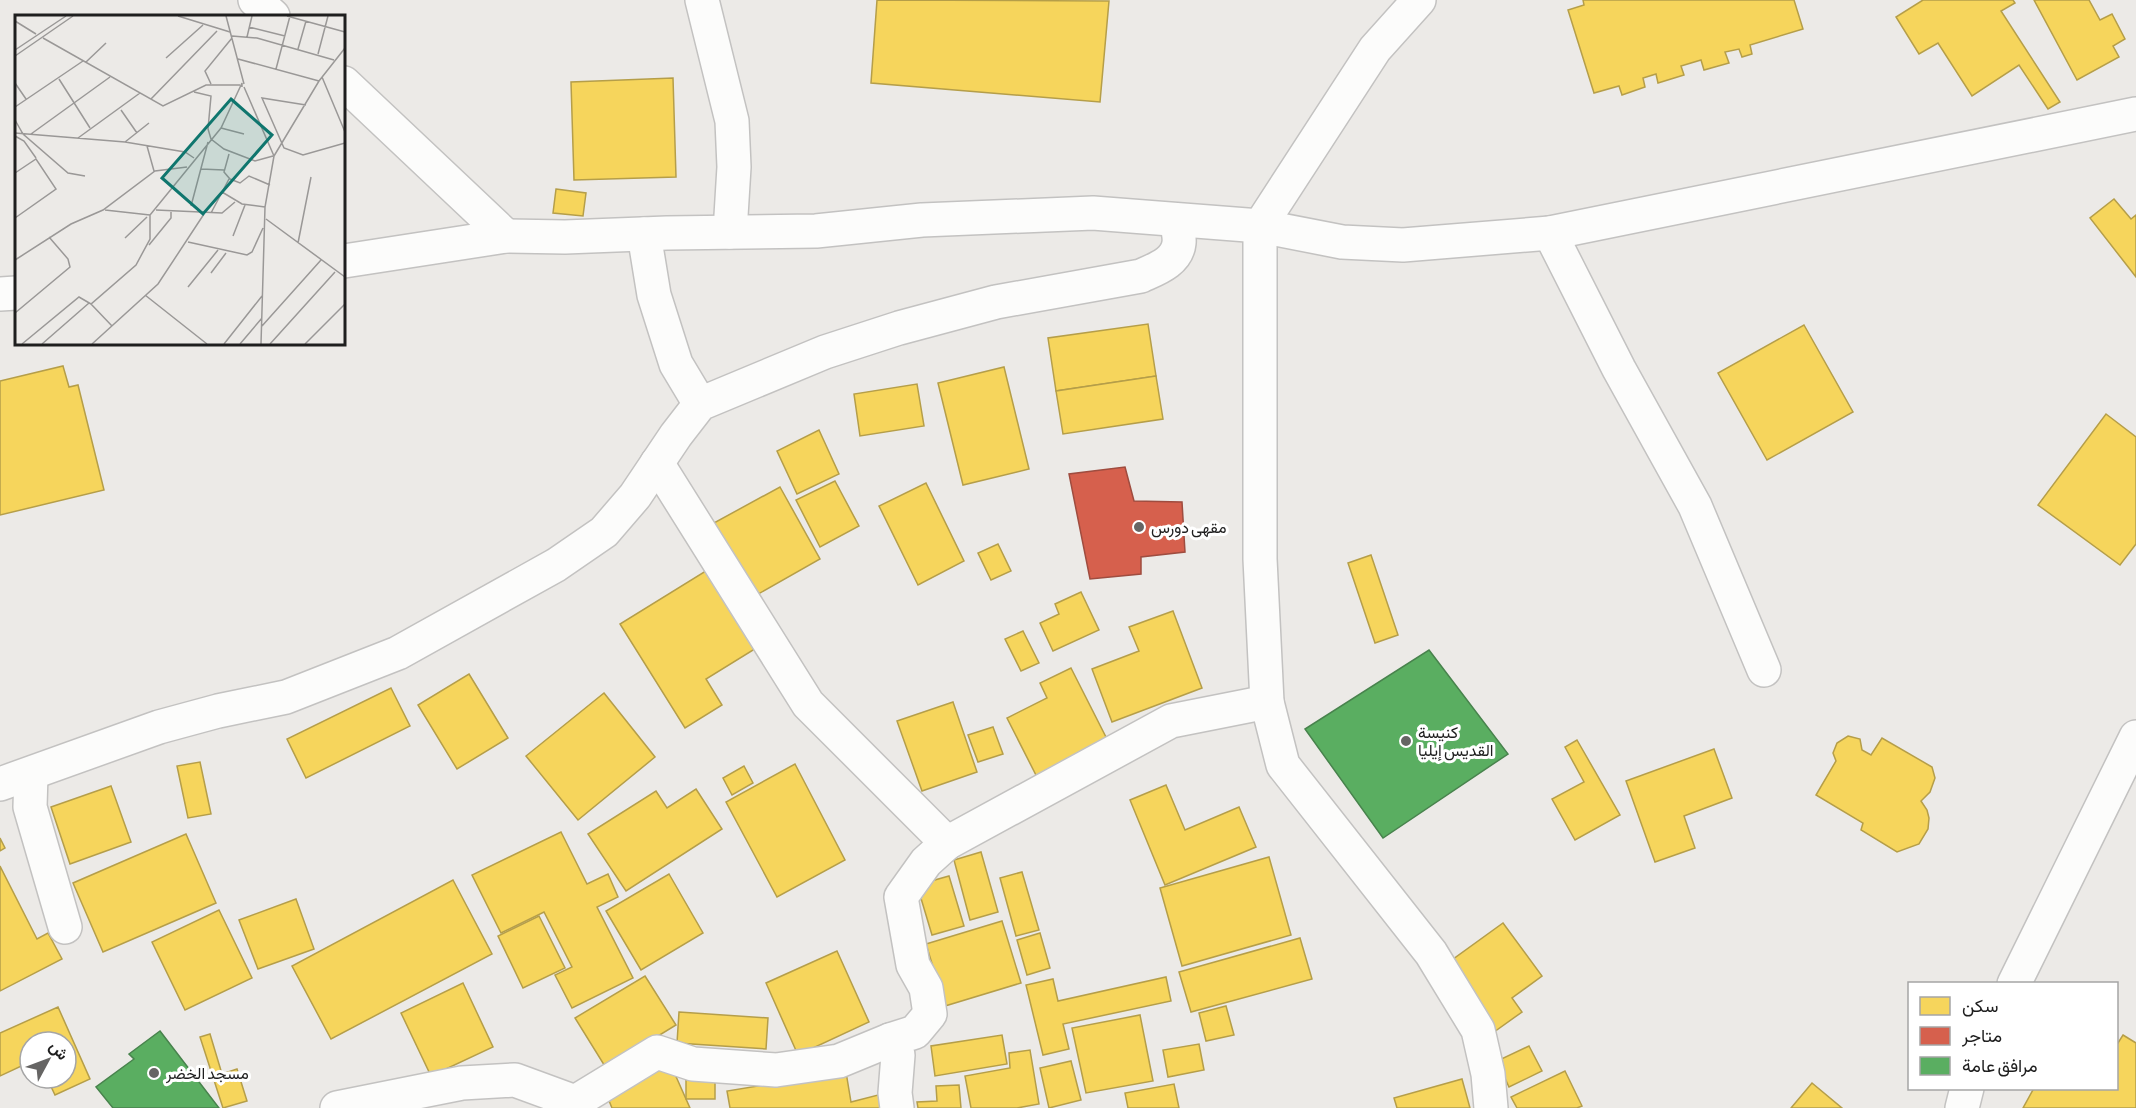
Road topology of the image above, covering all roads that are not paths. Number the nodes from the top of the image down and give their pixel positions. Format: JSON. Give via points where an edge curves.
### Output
{"nodes":[{"id":1,"x":255,"y":0,"type":"edge"},
{"id":2,"x":702,"y":0,"type":"edge"},
{"id":3,"x":1419,"y":0,"type":"edge"},
{"id":4,"x":272,"y":15,"type":"edge"},
{"id":5,"x":345,"y":84,"type":"edge"},
{"id":6,"x":2136,"y":114,"type":"edge"},
{"id":7,"x":1176,"y":220,"type":"junction"},
{"id":8,"x":1260,"y":226,"type":"junction"},
{"id":9,"x":730,"y":232,"type":"junction"},
{"id":10,"x":1550,"y":233,"type":"junction"},
{"id":11,"x":644,"y":234,"type":"junction"},
{"id":12,"x":506,"y":236,"type":"junction"},
{"id":13,"x":345,"y":261,"type":"edge"},
{"id":14,"x":15,"y":293,"type":"edge"},
{"id":15,"x":0,"y":294,"type":"edge"},
{"id":16,"x":700,"y":404,"type":"junction"},
{"id":17,"x":657,"y":463,"type":"junction"},
{"id":18,"x":1764,"y":670,"type":"dead end"},
{"id":19,"x":1267,"y":702,"type":"junction"},
{"id":20,"x":2136,"y":737,"type":"edge"},
{"id":21,"x":31,"y":774,"type":"junction"},
{"id":22,"x":0,"y":784,"type":"edge"},
{"id":23,"x":947,"y":843,"type":"junction"},
{"id":24,"x":65,"y":927,"type":"dead end"},
{"id":25,"x":2015,"y":982,"type":"edge"},
{"id":26,"x":890,"y":1040,"type":"junction"},
{"id":27,"x":1966,"y":1090,"type":"edge"},
{"id":28,"x":575,"y":1105,"type":"edge"},
{"id":29,"x":337,"y":1108,"type":"edge"},
{"id":30,"x":897,"y":1108,"type":"edge"},
{"id":31,"x":1491,"y":1108,"type":"edge"},
{"id":32,"x":1962,"y":1108,"type":"edge"}],
"edges":[{"from":1,"to":4,"type":"street"},
{"from":2,"to":9,"type":"street","via":[[732,121]]},
{"from":3,"to":8,"type":"street","via":[[1375,49]]},
{"from":5,"to":12,"type":"street"},
{"from":6,"to":10,"type":"street"},
{"from":7,"to":8,"type":"street"},
{"from":7,"to":9,"type":"street","via":[[1093,213],[922,220],[816,231]]},
{"from":7,"to":16,"type":"street","via":[[1179,243],[1174,258],[1141,276],[996,303],[899,328],[825,352]]},
{"from":8,"to":10,"type":"street","via":[[1342,242],[1403,245]]},
{"from":8,"to":19,"type":"street","via":[[1260,559]]},
{"from":9,"to":11,"type":"street"},
{"from":10,"to":18,"type":"street","via":[[1618,369],[1695,506]]},
{"from":11,"to":12,"type":"street"},
{"from":11,"to":16,"type":"street","via":[[654,295],[676,364]]},
{"from":12,"to":13,"type":"street"},
{"from":14,"to":15,"type":"street"},
{"from":16,"to":17,"type":"street"},
{"from":17,"to":21,"type":"street","via":[[635,496],[603,532],[556,565],[398,653],[286,697],[159,727]]},
{"from":17,"to":23,"type":"street","via":[[808,704]]},
{"from":19,"to":23,"type":"street","via":[[1171,721]]},
{"from":19,"to":31,"type":"street","via":[[1283,765],[1431,953],[1478,1030]]},
{"from":20,"to":25,"type":"street"},
{"from":21,"to":22,"type":"street"},
{"from":21,"to":24,"type":"street","via":[[30,807]]},
{"from":23,"to":26,"type":"street","via":[[926,862],[901,897],[913,965],[926,988],[930,1014],[915,1032]]},
{"from":26,"to":28,"type":"street","via":[[839,1061],[776,1070],[693,1064],[657,1052]]},
{"from":26,"to":30,"type":"street","via":[[898,1055],[894,1093]]},
{"from":27,"to":32,"type":"street"},
{"from":28,"to":29,"type":"street","via":[[515,1080],[462,1083]]}]}
